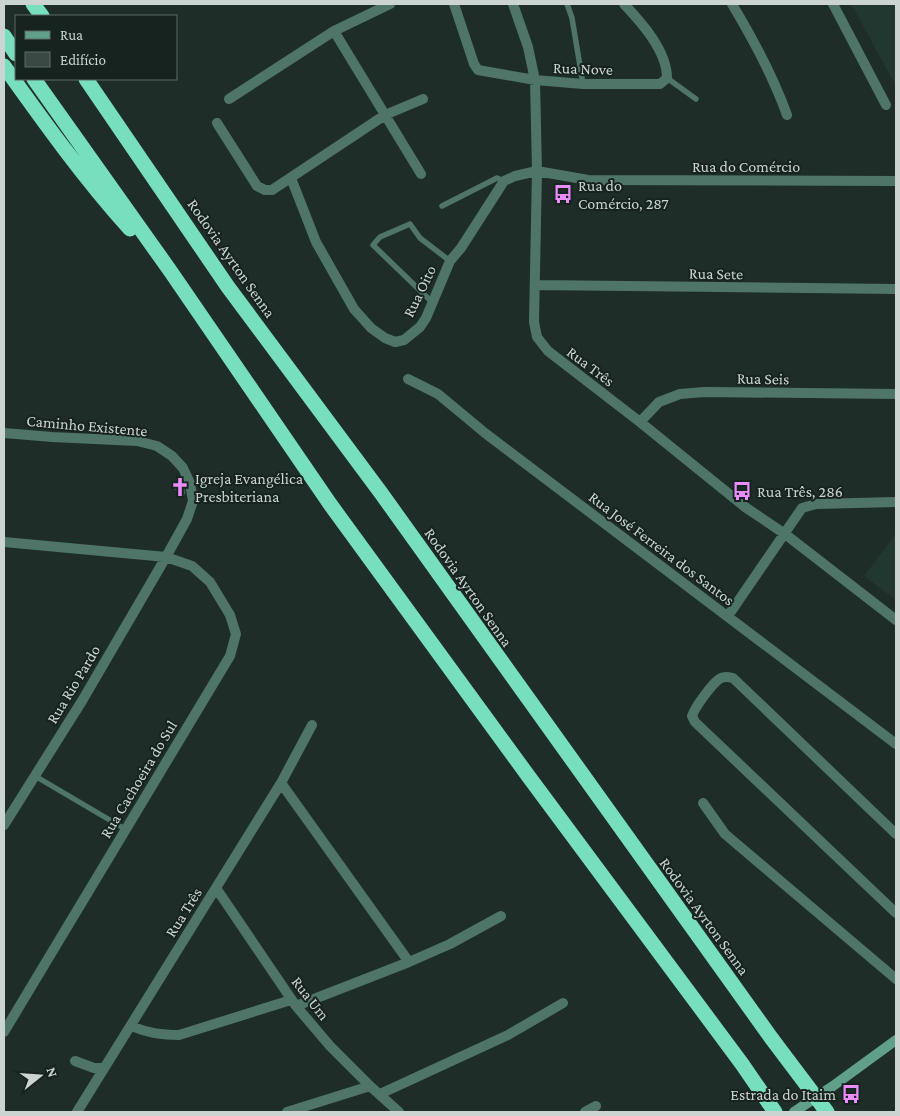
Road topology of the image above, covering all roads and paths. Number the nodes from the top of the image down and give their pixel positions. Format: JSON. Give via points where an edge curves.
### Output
{"nodes":[{"id":1,"x":34,"y":4,"type":"edge"},
{"id":2,"x":390,"y":4,"type":"edge"},
{"id":3,"x":454,"y":4,"type":"edge"},
{"id":4,"x":513,"y":4,"type":"edge"},
{"id":5,"x":567,"y":4,"type":"edge"},
{"id":6,"x":624,"y":4,"type":"edge"},
{"id":7,"x":732,"y":4,"type":"edge"},
{"id":8,"x":832,"y":4,"type":"edge"},
{"id":9,"x":41,"y":15,"type":"edge"},
{"id":10,"x":334,"y":31,"type":"junction"},
{"id":11,"x":4,"y":36,"type":"edge"},
{"id":12,"x":15,"y":52,"type":"edge"},
{"id":13,"x":4,"y":66,"type":"edge"},
{"id":14,"x":668,"y":78,"type":"junction"},
{"id":15,"x":35,"y":80,"type":"edge"},
{"id":16,"x":87,"y":80,"type":"edge"},
{"id":17,"x":535,"y":80,"type":"junction"},
{"id":18,"x":583,"y":84,"type":"junction"},
{"id":19,"x":696,"y":98,"type":"dead end"},
{"id":20,"x":229,"y":99,"type":"dead end"},
{"id":21,"x":423,"y":99,"type":"dead end"},
{"id":22,"x":886,"y":105,"type":"dead end"},
{"id":23,"x":385,"y":115,"type":"junction"},
{"id":24,"x":787,"y":115,"type":"dead end"},
{"id":25,"x":217,"y":123,"type":"dead end"},
{"id":26,"x":537,"y":171,"type":"junction"},
{"id":27,"x":421,"y":174,"type":"dead end"},
{"id":28,"x":290,"y":178,"type":"junction"},
{"id":29,"x":504,"y":181,"type":"junction"},
{"id":30,"x":896,"y":181,"type":"edge"},
{"id":31,"x":442,"y":206,"type":"dead end"},
{"id":32,"x":450,"y":262,"type":"junction"},
{"id":33,"x":171,"y":272,"type":"junction"},
{"id":34,"x":535,"y":285,"type":"junction"},
{"id":35,"x":896,"y":289,"type":"edge"},
{"id":36,"x":432,"y":302,"type":"junction"},
{"id":37,"x":408,"y":379,"type":"dead end"},
{"id":38,"x":896,"y":394,"type":"edge"},
{"id":39,"x":640,"y":422,"type":"junction"},
{"id":40,"x":4,"y":433,"type":"edge"},
{"id":41,"x":896,"y":502,"type":"edge"},
{"id":42,"x":785,"y":534,"type":"junction"},
{"id":43,"x":4,"y":542,"type":"edge"},
{"id":44,"x":166,"y":557,"type":"junction"},
{"id":45,"x":728,"y":616,"type":"junction"},
{"id":46,"x":896,"y":620,"type":"edge"},
{"id":47,"x":312,"y":725,"type":"dead end"},
{"id":48,"x":896,"y":744,"type":"edge"},
{"id":49,"x":35,"y":776,"type":"junction"},
{"id":50,"x":281,"y":783,"type":"junction"},
{"id":51,"x":703,"y":803,"type":"dead end"},
{"id":52,"x":4,"y":825,"type":"edge"},
{"id":53,"x":125,"y":829,"type":"junction"},
{"id":54,"x":896,"y":834,"type":"edge"},
{"id":55,"x":216,"y":888,"type":"junction"},
{"id":56,"x":896,"y":913,"type":"edge"},
{"id":57,"x":502,"y":916,"type":"dead end"},
{"id":58,"x":409,"y":962,"type":"junction"},
{"id":59,"x":896,"y":979,"type":"edge"},
{"id":60,"x":293,"y":1003,"type":"junction"},
{"id":61,"x":564,"y":1003,"type":"dead end"},
{"id":62,"x":131,"y":1026,"type":"junction"},
{"id":63,"x":5,"y":1027,"type":"edge"},
{"id":64,"x":896,"y":1040,"type":"edge"},
{"id":65,"x":75,"y":1061,"type":"dead end"},
{"id":66,"x":104,"y":1068,"type":"junction"},
{"id":67,"x":370,"y":1086,"type":"junction"},
{"id":68,"x":380,"y":1094,"type":"junction"},
{"id":69,"x":596,"y":1106,"type":"dead end"},
{"id":70,"x":77,"y":1112,"type":"edge"},
{"id":71,"x":287,"y":1112,"type":"edge"},
{"id":72,"x":399,"y":1112,"type":"edge"},
{"id":73,"x":585,"y":1112,"type":"edge"},
{"id":74,"x":774,"y":1112,"type":"edge"},
{"id":75,"x":794,"y":1112,"type":"edge"},
{"id":76,"x":827,"y":1112,"type":"edge"}],
"edges":[{"from":1,"to":9,"type":"highway"},
{"from":2,"to":10,"type":"street"},
{"from":3,"to":17,"type":"street","name":"Rua Nove","via":[[478,70]]},
{"from":4,"to":17,"type":"street","name":"Rua Três"},
{"from":5,"to":18,"type":"lane"},
{"from":6,"to":14,"type":"street","via":[[639,19],[658,49]]},
{"from":7,"to":24,"type":"street","via":[[772,78]]},
{"from":8,"to":22,"type":"street"},
{"from":10,"to":20,"type":"street"},
{"from":10,"to":23,"type":"street"},
{"from":11,"to":12,"type":"highway"},
{"from":13,"to":33,"type":"highway","via":[[114,211]]},
{"from":14,"to":18,"type":"street","name":"Rua Nove","via":[[660,84]]},
{"from":14,"to":19,"type":"lane"},
{"from":15,"to":33,"type":"highway"},
{"from":16,"to":76,"type":"highway","name":"Rodovia Ayrton Senna","bridge":true,"via":[[228,287],[381,493]]},
{"from":17,"to":18,"type":"street","name":"Rua Nove"},
{"from":17,"to":26,"type":"street","name":"Rua Três"},
{"from":21,"to":23,"type":"street"},
{"from":23,"to":27,"type":"street"},
{"from":23,"to":28,"type":"street"},
{"from":25,"to":28,"type":"street","via":[[257,186],[272,190]]},
{"from":26,"to":29,"type":"street"},
{"from":26,"to":30,"type":"street","name":"Rua do Comércio","via":[[588,180]]},
{"from":26,"to":34,"type":"street","name":"Rua Três"},
{"from":28,"to":36,"type":"street","name":"Rua Oito","via":[[316,242],[354,309],[371,328],[395,342],[404,340],[420,327]]},
{"from":29,"to":31,"type":"lane","via":[[497,178]]},
{"from":29,"to":32,"type":"street","name":"Rua Oito"},
{"from":32,"to":36,"type":"street","name":"Rua Oito"},
{"from":32,"to":36,"type":"lane","via":[[420,238],[410,224],[380,237],[373,245]]},
{"from":33,"to":74,"type":"highway","via":[[330,504]]},
{"from":34,"to":35,"type":"street","name":"Rua Sete"},
{"from":34,"to":39,"type":"street","name":"Rua Três","via":[[537,337],[548,351]]},
{"from":37,"to":45,"type":"street","name":"Rua José Ferreira dos Santos","via":[[438,394]]},
{"from":38,"to":39,"type":"street","name":"Rua Seis","via":[[680,394],[659,402]]},
{"from":39,"to":42,"type":"street","name":"Rua Três","via":[[745,507]]},
{"from":40,"to":44,"type":"street","name":"Caminho Existente","via":[[138,441],[157,446],[172,456],[190,483],[193,501]]},
{"from":41,"to":42,"type":"street","via":[[809,505],[802,508]]},
{"from":42,"to":45,"type":"street"},
{"from":42,"to":46,"type":"street","name":"Rua Três"},
{"from":43,"to":44,"type":"street","name":"Rua Cachoeira do Sul"},
{"from":44,"to":49,"type":"street","name":"Rua Rio Pardo"},
{"from":44,"to":53,"type":"street","name":"Rua Cachoeira do Sul","via":[[192,566],[210,582],[224,603],[236,634],[230,656]]},
{"from":45,"to":48,"type":"street","name":"Rua José Ferreira dos Santos"},
{"from":47,"to":50,"type":"street","name":"Rua Três"},
{"from":49,"to":52,"type":"street","name":"Rua Rio Pardo"},
{"from":49,"to":53,"type":"lane"},
{"from":50,"to":55,"type":"street","name":"Rua Três"},
{"from":50,"to":58,"type":"street"},
{"from":51,"to":59,"type":"street","via":[[725,834]]},
{"from":53,"to":63,"type":"street","name":"Rua Cachoeira do Sul"},
{"from":54,"to":56,"type":"street","via":[[733,678],[720,679],[694,709],[692,716],[695,722]]},
{"from":55,"to":60,"type":"street","name":"Rua Um"},
{"from":55,"to":62,"type":"street","name":"Rua Três"},
{"from":57,"to":58,"type":"street"},
{"from":58,"to":60,"type":"street"},
{"from":60,"to":62,"type":"street","via":[[179,1035],[148,1033]]},
{"from":60,"to":67,"type":"street","name":"Rua Um"},
{"from":61,"to":68,"type":"street","via":[[508,1035]]},
{"from":62,"to":66,"type":"street","name":"Rua Três"},
{"from":64,"to":75,"type":"street"},
{"from":65,"to":66,"type":"street"},
{"from":66,"to":70,"type":"street","name":"Rua Três"},
{"from":67,"to":68,"type":"street","name":"Rua Um"},
{"from":67,"to":71,"type":"street"},
{"from":68,"to":72,"type":"street","name":"Rua Um"},
{"from":69,"to":73,"type":"street"}]}
